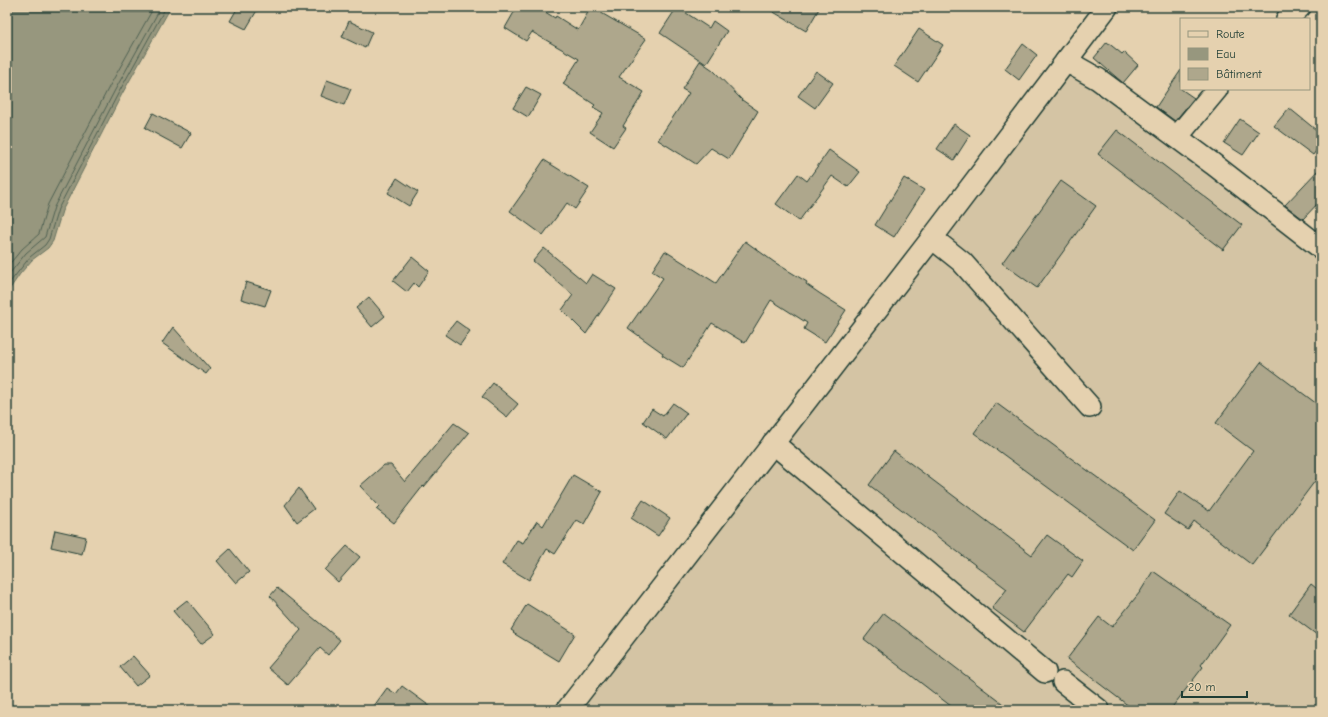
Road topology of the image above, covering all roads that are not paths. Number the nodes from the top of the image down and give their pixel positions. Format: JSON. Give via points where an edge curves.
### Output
{"nodes":[{"id":1,"x":1108,"y":7,"type":"edge"},
{"id":2,"x":1300,"y":7,"type":"edge"},
{"id":3,"x":1288,"y":18,"type":"edge"},
{"id":4,"x":1066,"y":61,"type":"junction"},
{"id":5,"x":1216,"y":90,"type":"edge"},
{"id":6,"x":1177,"y":137,"type":"junction"},
{"id":7,"x":932,"y":238,"type":"junction"},
{"id":8,"x":1321,"y":248,"type":"edge"},
{"id":9,"x":1090,"y":407,"type":"dead end"},
{"id":10,"x":773,"y":443,"type":"junction"},
{"id":11,"x":1044,"y":672,"type":"dead end"},
{"id":12,"x":1063,"y":682,"type":"dead end"},
{"id":13,"x":567,"y":710,"type":"edge"},
{"id":14,"x":1099,"y":710,"type":"edge"}],
"edges":[{"from":1,"to":4,"type":"street"},
{"from":2,"to":3,"type":"street"},
{"from":4,"to":6,"type":"street","via":[[1098,79]]},
{"from":4,"to":7,"type":"street"},
{"from":5,"to":6,"type":"street"},
{"from":6,"to":8,"type":"street"},
{"from":7,"to":9,"type":"street","via":[[962,262]]},
{"from":7,"to":10,"type":"street"},
{"from":10,"to":11,"type":"street"},
{"from":10,"to":13,"type":"street"},
{"from":12,"to":14,"type":"street"}]}
